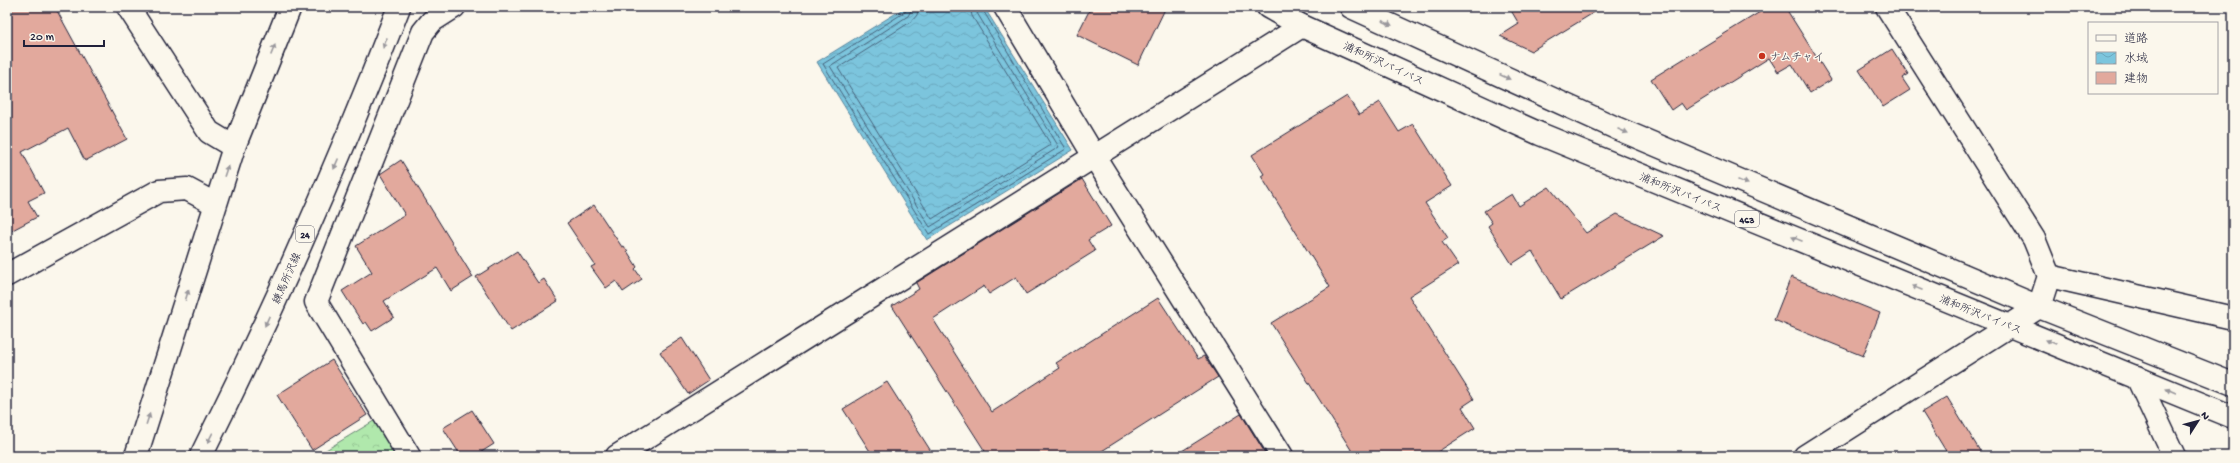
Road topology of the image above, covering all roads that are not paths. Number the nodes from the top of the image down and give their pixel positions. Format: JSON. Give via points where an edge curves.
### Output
{"nodes":[{"id":1,"x":128,"y":7,"type":"edge"},
{"id":2,"x":290,"y":7,"type":"edge"},
{"id":3,"x":399,"y":7,"type":"edge"},
{"id":4,"x":454,"y":7,"type":"edge"},
{"id":5,"x":1005,"y":7,"type":"edge"},
{"id":6,"x":1268,"y":7,"type":"edge"},
{"id":7,"x":1351,"y":7,"type":"edge"},
{"id":8,"x":1886,"y":7,"type":"edge"},
{"id":9,"x":1302,"y":26,"type":"junction"},
{"id":10,"x":234,"y":147,"type":"junction"},
{"id":11,"x":1094,"y":156,"type":"junction"},
{"id":12,"x":215,"y":204,"type":"junction"},
{"id":13,"x":7,"y":275,"type":"edge"},
{"id":14,"x":2050,"y":276,"type":"junction"},
{"id":15,"x":2039,"y":307,"type":"junction"},
{"id":16,"x":2233,"y":318,"type":"edge"},
{"id":17,"x":2011,"y":326,"type":"junction"},
{"id":18,"x":2137,"y":377,"type":"junction"},
{"id":19,"x":2233,"y":384,"type":"edge"},
{"id":20,"x":2233,"y":417,"type":"edge"},
{"id":21,"x":136,"y":456,"type":"edge"},
{"id":22,"x":201,"y":456,"type":"edge"},
{"id":23,"x":409,"y":456,"type":"edge"},
{"id":24,"x":617,"y":456,"type":"edge"},
{"id":25,"x":1282,"y":456,"type":"edge"},
{"id":26,"x":1805,"y":456,"type":"edge"},
{"id":27,"x":2174,"y":456,"type":"edge"}],
"edges":[{"from":1,"to":10,"type":"main road","via":[[209,132]]},
{"from":10,"to":2,"type":"main road","one_way":true},
{"from":3,"to":22,"type":"main road","name":"練馬所沢線","number":"24","one_way":true,"via":[[364,98],[250,359]]},
{"from":4,"to":23,"type":"main road","via":[[432,21],[423,32],[316,302]]},
{"from":5,"to":11,"type":"main road"},
{"from":6,"to":9,"type":"main road","name":"浦和所沢バイパス","number":"463"},
{"from":7,"to":15,"type":"main road","one_way":true,"via":[[1616,128]]},
{"from":8,"to":14,"type":"main road","via":[[2034,240]]},
{"from":9,"to":11,"type":"main road"},
{"from":17,"to":9,"type":"main road","name":"浦和所沢バイパス","number":"463","one_way":true,"via":[[1540,134]]},
{"from":12,"to":10,"type":"main road","one_way":true},
{"from":11,"to":24,"type":"main road"},
{"from":11,"to":25,"type":"main road"},
{"from":12,"to":13,"type":"main road","via":[[187,189],[159,191]]},
{"from":21,"to":12,"type":"main road","one_way":true},
{"from":14,"to":15,"type":"main road"},
{"from":14,"to":16,"type":"main road"},
{"from":15,"to":17,"type":"main road"},
{"from":15,"to":19,"type":"main road"},
{"from":18,"to":17,"type":"main road","name":"浦和所沢バイパス","number":"463","one_way":true},
{"from":17,"to":26,"type":"main road"},
{"from":20,"to":18,"type":"main road","name":"浦和所沢バイパス","number":"463","one_way":true},
{"from":18,"to":27,"type":"main road"}]}
